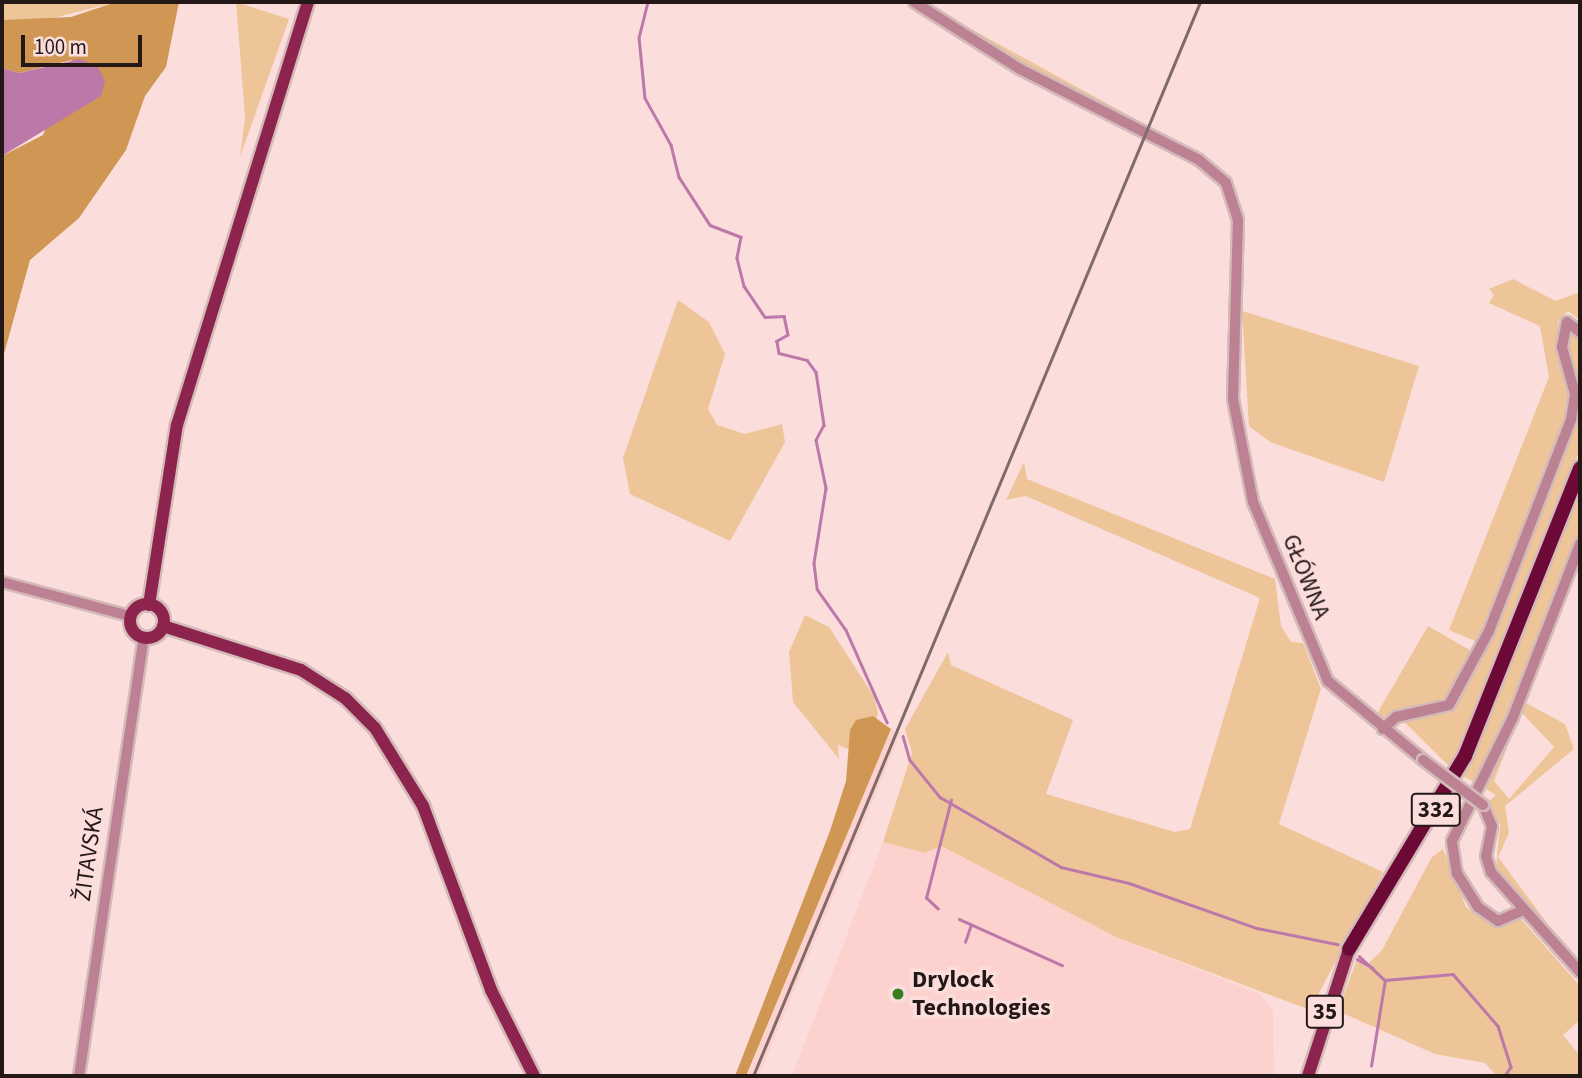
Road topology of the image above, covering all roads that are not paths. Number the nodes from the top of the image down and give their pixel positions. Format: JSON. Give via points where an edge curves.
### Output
{"nodes":[{"id":1,"x":308,"y":2,"type":"edge"},
{"id":2,"x":914,"y":2,"type":"edge"},
{"id":3,"x":1580,"y":329,"type":"edge"},
{"id":4,"x":1580,"y":468,"type":"edge"},
{"id":5,"x":1580,"y":544,"type":"edge"},
{"id":6,"x":2,"y":582,"type":"edge"},
{"id":7,"x":149,"y":604,"type":"junction"},
{"id":8,"x":130,"y":616,"type":"junction"},
{"id":9,"x":163,"y":626,"type":"junction"},
{"id":10,"x":144,"y":638,"type":"junction"},
{"id":11,"x":1383,"y":729,"type":"junction"},
{"id":12,"x":1524,"y":910,"type":"junction"},
{"id":13,"x":1349,"y":949,"type":"joint"},
{"id":14,"x":1580,"y":972,"type":"edge"},
{"id":15,"x":79,"y":1076,"type":"edge"},
{"id":16,"x":534,"y":1076,"type":"edge"},
{"id":17,"x":1308,"y":1076,"type":"edge"}],
"edges":[{"from":1,"to":7,"type":"main road","via":[[177,425]]},
{"from":2,"to":11,"type":"street","name":"GŁÓWNA","via":[[1011,64],[1214,170],[1233,194],[1238,220],[1233,399],[1253,502],[1322,672]]},
{"from":3,"to":11,"type":"street","via":[[1567,322],[1562,346],[1575,394],[1570,420],[1489,631],[1449,705],[1396,717]]},
{"from":4,"to":13,"type":"highway","number":"332","via":[[1465,756]]},
{"from":5,"to":12,"type":"street","via":[[1513,718],[1452,841],[1457,874],[1478,907],[1498,921]]},
{"from":6,"to":8,"type":"street"},
{"from":7,"to":8,"type":"main road"},
{"from":7,"to":9,"type":"main road","via":[[161,612]]},
{"from":8,"to":10,"type":"main road","via":[[132,631]]},
{"from":9,"to":10,"type":"main road"},
{"from":9,"to":16,"type":"main road","via":[[301,670],[345,698],[375,729],[423,806],[491,990]]},
{"from":10,"to":15,"type":"street","name":"ŽITAVSKÁ"},
{"from":11,"to":12,"type":"street","name":"GŁÓWNA","bridge":true,"via":[[1483,805],[1492,826],[1487,862]]},
{"from":12,"to":14,"type":"street","name":"GŁÓWNA"},
{"from":13,"to":17,"type":"main road","number":"35"}]}
